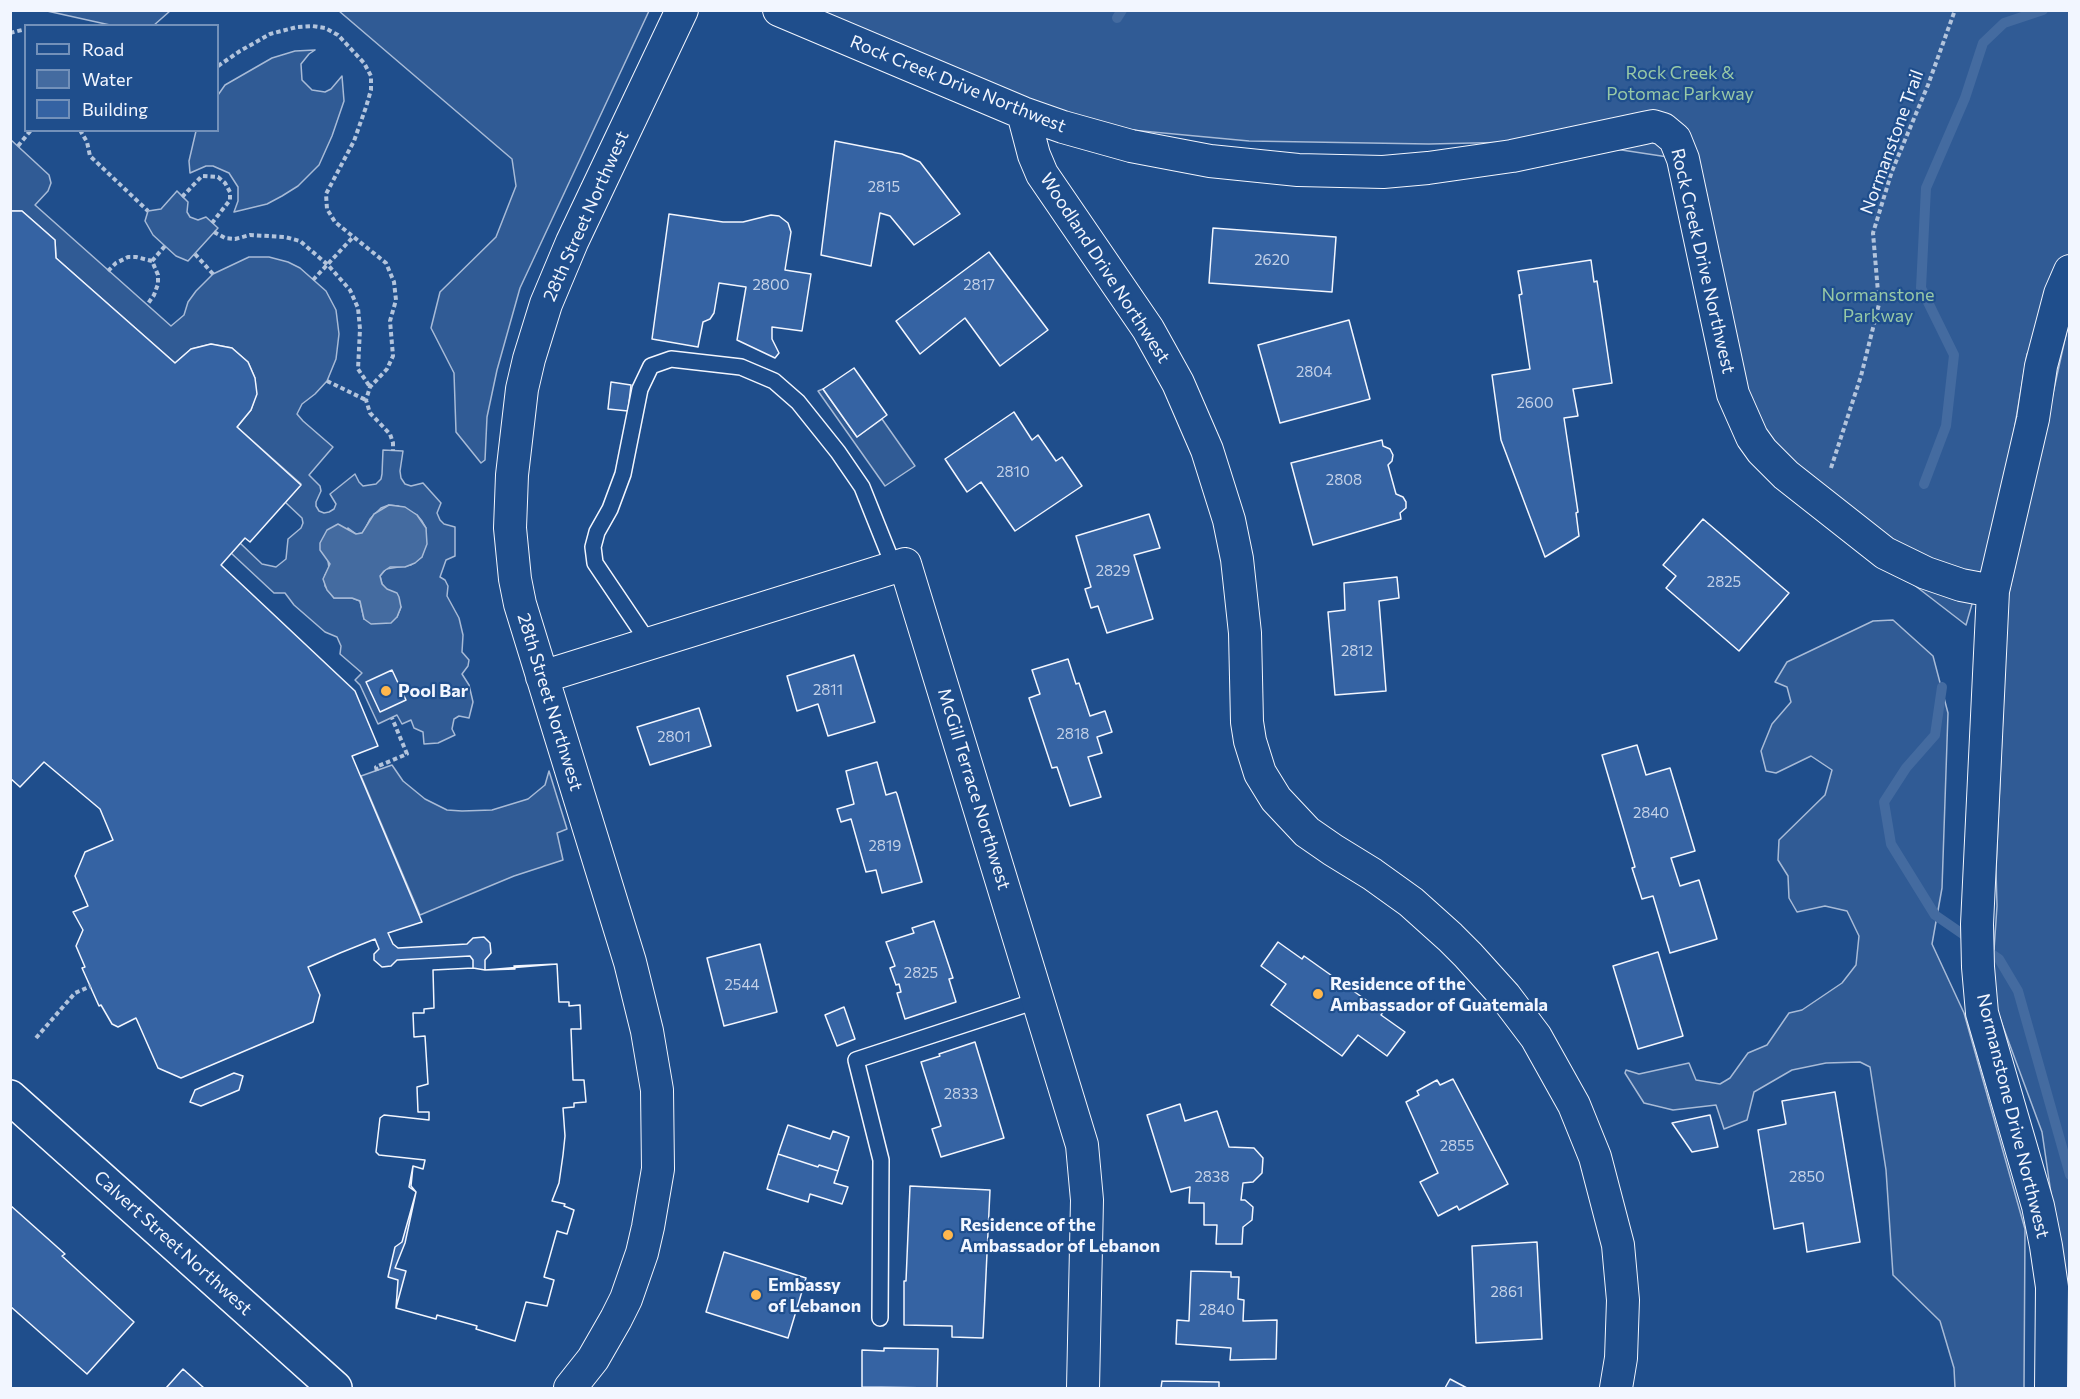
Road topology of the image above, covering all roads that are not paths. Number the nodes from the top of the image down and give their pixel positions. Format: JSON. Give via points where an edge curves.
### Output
{"nodes":[{"id":1,"x":779,"y":10,"type":"edge"},
{"id":2,"x":680,"y":14,"type":"edge"},
{"id":3,"x":1023,"y":113,"type":"junction"},
{"id":4,"x":2070,"y":271,"type":"edge"},
{"id":5,"x":894,"y":567,"type":"junction"},
{"id":6,"x":1993,"y":591,"type":"junction"},
{"id":7,"x":649,"y":643,"type":"junction"},
{"id":8,"x":542,"y":677,"type":"junction"},
{"id":9,"x":1039,"y":1000,"type":"junction"},
{"id":10,"x":10,"y":1097,"type":"edge"},
{"id":11,"x":880,"y":1318,"type":"dead end"},
{"id":12,"x":335,"y":1389,"type":"edge"},
{"id":13,"x":570,"y":1389,"type":"edge"},
{"id":14,"x":1083,"y":1389,"type":"edge"},
{"id":15,"x":1616,"y":1389,"type":"edge"},
{"id":16,"x":2051,"y":1389,"type":"edge"}],
"edges":[{"from":1,"to":3,"type":"street","name":"Rock Creek Drive Northwest"},
{"from":2,"to":8,"type":"street","name":"28th Street Northwest","via":[[558,273],[524,379],[510,528],[520,604]]},
{"from":3,"to":6,"type":"street","name":"Rock Creek Drive Northwest","via":[[1072,130],[1165,153],[1253,167],[1343,172],[1383,172],[1471,162],[1653,126],[1663,129],[1675,139],[1683,159],[1733,394],[1752,437],[1793,481],[1885,553],[1943,579]]},
{"from":3,"to":15,"type":"street","name":"Woodland Drive Northwest","via":[[1042,174],[1148,329],[1178,383],[1207,450],[1237,559],[1245,633],[1247,722],[1260,773],[1276,799],[1307,832],[1396,891],[1468,955],[1536,1037],[1574,1105],[1595,1157],[1618,1245],[1623,1300]]},
{"from":4,"to":6,"type":"street","via":[[2041,366],[2033,419]]},
{"from":5,"to":7,"type":"street"},
{"from":5,"to":7,"type":"lane","via":[[862,487],[798,402],[774,381],[741,367],[671,359],[651,366],[640,389],[623,474],[593,547],[595,562]]},
{"from":5,"to":9,"type":"street","name":"McGill Terrace Northwest","via":[[905,564]]},
{"from":6,"to":16,"type":"street","name":"Normanstone Drive Northwest","via":[[1977,961],[1982,1014],[2046,1246],[2052,1287]]},
{"from":7,"to":8,"type":"street"},
{"from":8,"to":13,"type":"street","name":"28th Street Northwest","via":[[632,971],[653,1061],[658,1115],[658,1169],[634,1276],[604,1340]]},
{"from":9,"to":11,"type":"lane","via":[[856,1060],[881,1160]]},
{"from":9,"to":14,"type":"street","name":"McGill Terrace Northwest","via":[[1085,1163]]},
{"from":10,"to":12,"type":"main road","name":"Calvert Street Northwest"}]}
